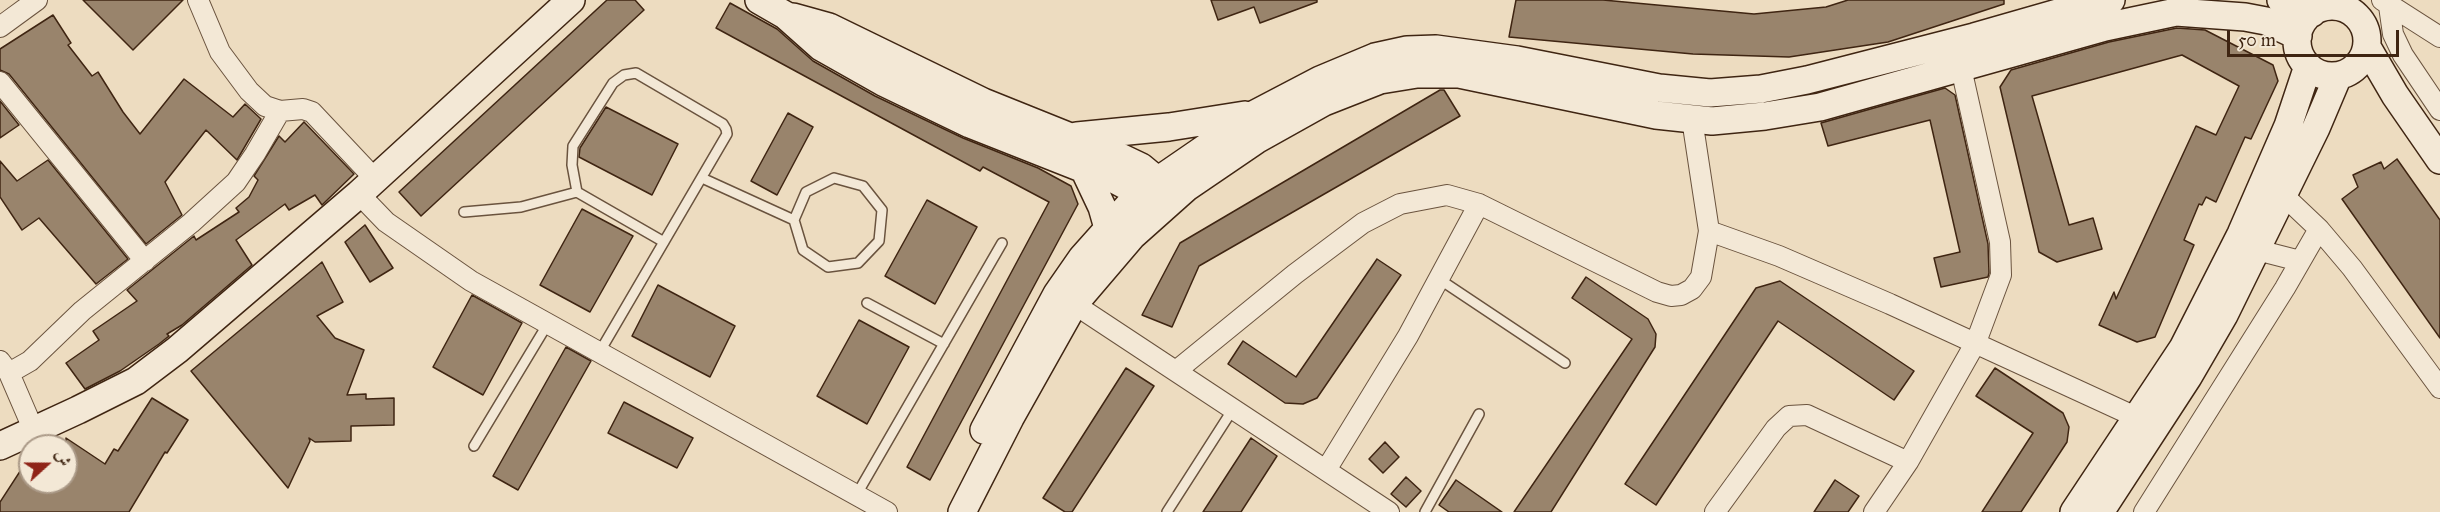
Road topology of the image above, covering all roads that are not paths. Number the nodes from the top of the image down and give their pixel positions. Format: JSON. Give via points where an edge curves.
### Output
{"nodes":[{"id":1,"x":37,"y":0,"type":"edge"},
{"id":2,"x":198,"y":0,"type":"edge"},
{"id":3,"x":571,"y":0,"type":"edge"},
{"id":4,"x":759,"y":0,"type":"edge"},
{"id":5,"x":2108,"y":0,"type":"edge"},
{"id":6,"x":2281,"y":0,"type":"edge"},
{"id":7,"x":2320,"y":7,"type":"edge"},
{"id":8,"x":785,"y":15,"type":"junction"},
{"id":9,"x":2374,"y":16,"type":"edge"},
{"id":10,"x":0,"y":27,"type":"edge"},
{"id":11,"x":2298,"y":36,"type":"junction"},
{"id":12,"x":2440,"y":37,"type":"edge"},
{"id":13,"x":2308,"y":66,"type":"junction"},
{"id":14,"x":1960,"y":68,"type":"junction"},
{"id":15,"x":2343,"y":74,"type":"junction"},
{"id":16,"x":0,"y":82,"type":"edge"},
{"id":17,"x":2395,"y":95,"type":"junction"},
{"id":18,"x":2440,"y":110,"type":"edge"},
{"id":19,"x":280,"y":111,"type":"junction"},
{"id":20,"x":1255,"y":114,"type":"junction"},
{"id":21,"x":1692,"y":119,"type":"junction"},
{"id":22,"x":1069,"y":136,"type":"junction"},
{"id":23,"x":2440,"y":160,"type":"edge"},
{"id":24,"x":1084,"y":169,"type":"junction"},
{"id":25,"x":702,"y":178,"type":"junction"},
{"id":26,"x":367,"y":187,"type":"junction"},
{"id":27,"x":577,"y":192,"type":"junction"},
{"id":28,"x":1158,"y":194,"type":"junction"},
{"id":29,"x":2282,"y":194,"type":"junction"},
{"id":30,"x":1479,"y":204,"type":"junction"},
{"id":31,"x":464,"y":212,"type":"dead end"},
{"id":32,"x":794,"y":220,"type":"junction"},
{"id":33,"x":1108,"y":228,"type":"junction"},
{"id":34,"x":2319,"y":229,"type":"junction"},
{"id":35,"x":1709,"y":231,"type":"junction"},
{"id":36,"x":664,"y":242,"type":"junction"},
{"id":37,"x":1002,"y":243,"type":"dead end"},
{"id":38,"x":2257,"y":250,"type":"junction"},
{"id":39,"x":145,"y":261,"type":"junction"},
{"id":40,"x":2300,"y":261,"type":"junction"},
{"id":41,"x":1438,"y":279,"type":"junction"},
{"id":42,"x":867,"y":303,"type":"dead end"},
{"id":43,"x":1074,"y":304,"type":"junction"},
{"id":44,"x":547,"y":325,"type":"junction"},
{"id":45,"x":1976,"y":342,"type":"junction"},
{"id":46,"x":944,"y":344,"type":"junction"},
{"id":47,"x":599,"y":353,"type":"junction"},
{"id":48,"x":1564,"y":363,"type":"dead end"},
{"id":49,"x":4,"y":367,"type":"edge"},
{"id":50,"x":1176,"y":371,"type":"junction"},
{"id":51,"x":2440,"y":388,"type":"edge"},
{"id":52,"x":1233,"y":409,"type":"junction"},
{"id":53,"x":1479,"y":414,"type":"dead end"},
{"id":54,"x":2139,"y":418,"type":"junction"},
{"id":55,"x":34,"y":431,"type":"junction"},
{"id":56,"x":0,"y":446,"type":"edge"},
{"id":57,"x":474,"y":446,"type":"dead end"},
{"id":58,"x":1908,"y":462,"type":"junction"},
{"id":59,"x":1326,"y":470,"type":"junction"},
{"id":60,"x":857,"y":494,"type":"junction"},
{"id":61,"x":888,"y":512,"type":"edge"},
{"id":62,"x":943,"y":512,"type":"edge"},
{"id":63,"x":962,"y":512,"type":"edge"},
{"id":64,"x":1167,"y":512,"type":"edge"},
{"id":65,"x":1389,"y":512,"type":"edge"},
{"id":66,"x":1425,"y":512,"type":"edge"},
{"id":67,"x":1715,"y":512,"type":"edge"},
{"id":68,"x":1874,"y":512,"type":"edge"},
{"id":69,"x":2074,"y":512,"type":"edge"},
{"id":70,"x":2100,"y":512,"type":"edge"},
{"id":71,"x":2144,"y":512,"type":"edge"}],
"edges":[{"from":1,"to":10,"type":"street"},
{"from":2,"to":19,"type":"street","via":[[220,52],[249,92],[265,106]]},
{"from":3,"to":26,"type":"main road"},
{"from":4,"to":8,"type":"main road"},
{"from":5,"to":20,"type":"main road","via":[[1808,80],[1710,93],[1659,88],[1517,60],[1436,49],[1407,50],[1375,57],[1320,80]]},
{"from":6,"to":7,"type":"main road"},
{"from":7,"to":9,"type":"main road","via":[[2337,7],[2357,17]]},
{"from":7,"to":11,"type":"main road","via":[[2301,26]]},
{"from":8,"to":22,"type":"main road","via":[[828,27],[983,102]]},
{"from":8,"to":24,"type":"main road","via":[[821,46],[883,82],[970,124]]},
{"from":9,"to":12,"type":"street"},
{"from":9,"to":15,"type":"main road","via":[[2357,66]]},
{"from":9,"to":17,"type":"main road"},
{"from":9,"to":18,"type":"street","via":[[2393,34]]},
{"from":11,"to":13,"type":"main road","via":[[2298,47]]},
{"from":11,"to":14,"type":"main road","via":[[2266,21],[2176,12],[2105,27]]},
{"from":13,"to":15,"type":"main road","via":[[2317,73]]},
{"from":13,"to":54,"type":"main road","via":[[2288,126],[2241,234],[2183,348]]},
{"from":14,"to":21,"type":"main road","via":[[1820,108],[1765,117]]},
{"from":14,"to":45,"type":"street","via":[[2000,242],[2001,275]]},
{"from":15,"to":17,"type":"main road"},
{"from":15,"to":29,"type":"main road"},
{"from":16,"to":39,"type":"street"},
{"from":17,"to":23,"type":"main road"},
{"from":19,"to":26,"type":"street","via":[[303,109],[318,116]]},
{"from":19,"to":39,"type":"street","via":[[236,182]]},
{"from":20,"to":22,"type":"main road"},
{"from":20,"to":28,"type":"main road"},
{"from":21,"to":28,"type":"main road","via":[[1459,74],[1417,74],[1380,81],[1324,102]]},
{"from":21,"to":35,"type":"street"},
{"from":22,"to":28,"type":"main road","via":[[1141,167]]},
{"from":24,"to":28,"type":"main road"},
{"from":24,"to":33,"type":"main road"},
{"from":25,"to":27,"type":"lane","via":[[727,134],[723,124],[636,73],[613,83],[573,146]]},
{"from":25,"to":32,"type":"lane"},
{"from":25,"to":36,"type":"lane"},
{"from":26,"to":44,"type":"street","via":[[386,222],[471,281]]},
{"from":26,"to":55,"type":"main road","via":[[248,292],[136,381]]},
{"from":27,"to":31,"type":"lane","via":[[521,207]]},
{"from":27,"to":36,"type":"lane"},
{"from":28,"to":33,"type":"main road"},
{"from":28,"to":43,"type":"main road"},
{"from":29,"to":34,"type":"street"},
{"from":29,"to":38,"type":"main road"},
{"from":30,"to":35,"type":"street","via":[[1671,296],[1692,289],[1701,277]]},
{"from":30,"to":41,"type":"street"},
{"from":30,"to":50,"type":"street","via":[[1447,195],[1400,204],[1363,223]]},
{"from":32,"to":32,"type":"lane","via":[[803,250],[828,267],[838,266],[858,263],[879,241],[882,210],[864,186],[834,178],[806,192]]},
{"from":33,"to":62,"type":"main road","via":[[1057,294]]},
{"from":34,"to":40,"type":"street"},
{"from":34,"to":51,"type":"street","via":[[2389,316]]},
{"from":35,"to":45,"type":"street","via":[[1779,256]]},
{"from":36,"to":47,"type":"lane"},
{"from":37,"to":46,"type":"lane"},
{"from":38,"to":40,"type":"street"},
{"from":38,"to":70,"type":"main road","via":[[2188,377]]},
{"from":39,"to":49,"type":"street","via":[[82,311],[30,361]]},
{"from":40,"to":71,"type":"street"},
{"from":41,"to":48,"type":"lane"},
{"from":41,"to":59,"type":"street"},
{"from":42,"to":46,"type":"lane"},
{"from":43,"to":50,"type":"street"},
{"from":43,"to":63,"type":"main road"},
{"from":44,"to":47,"type":"street"},
{"from":44,"to":57,"type":"lane"},
{"from":45,"to":54,"type":"street"},
{"from":45,"to":58,"type":"street"},
{"from":46,"to":60,"type":"lane"},
{"from":47,"to":60,"type":"street"},
{"from":49,"to":55,"type":"street"},
{"from":50,"to":52,"type":"street"},
{"from":52,"to":59,"type":"street"},
{"from":52,"to":64,"type":"lane"},
{"from":53,"to":66,"type":"lane"},
{"from":54,"to":69,"type":"main road"},
{"from":55,"to":56,"type":"main road"},
{"from":58,"to":67,"type":"street","via":[[1808,415],[1789,416]]},
{"from":58,"to":68,"type":"street"},
{"from":59,"to":65,"type":"street"},
{"from":60,"to":61,"type":"street"}]}
